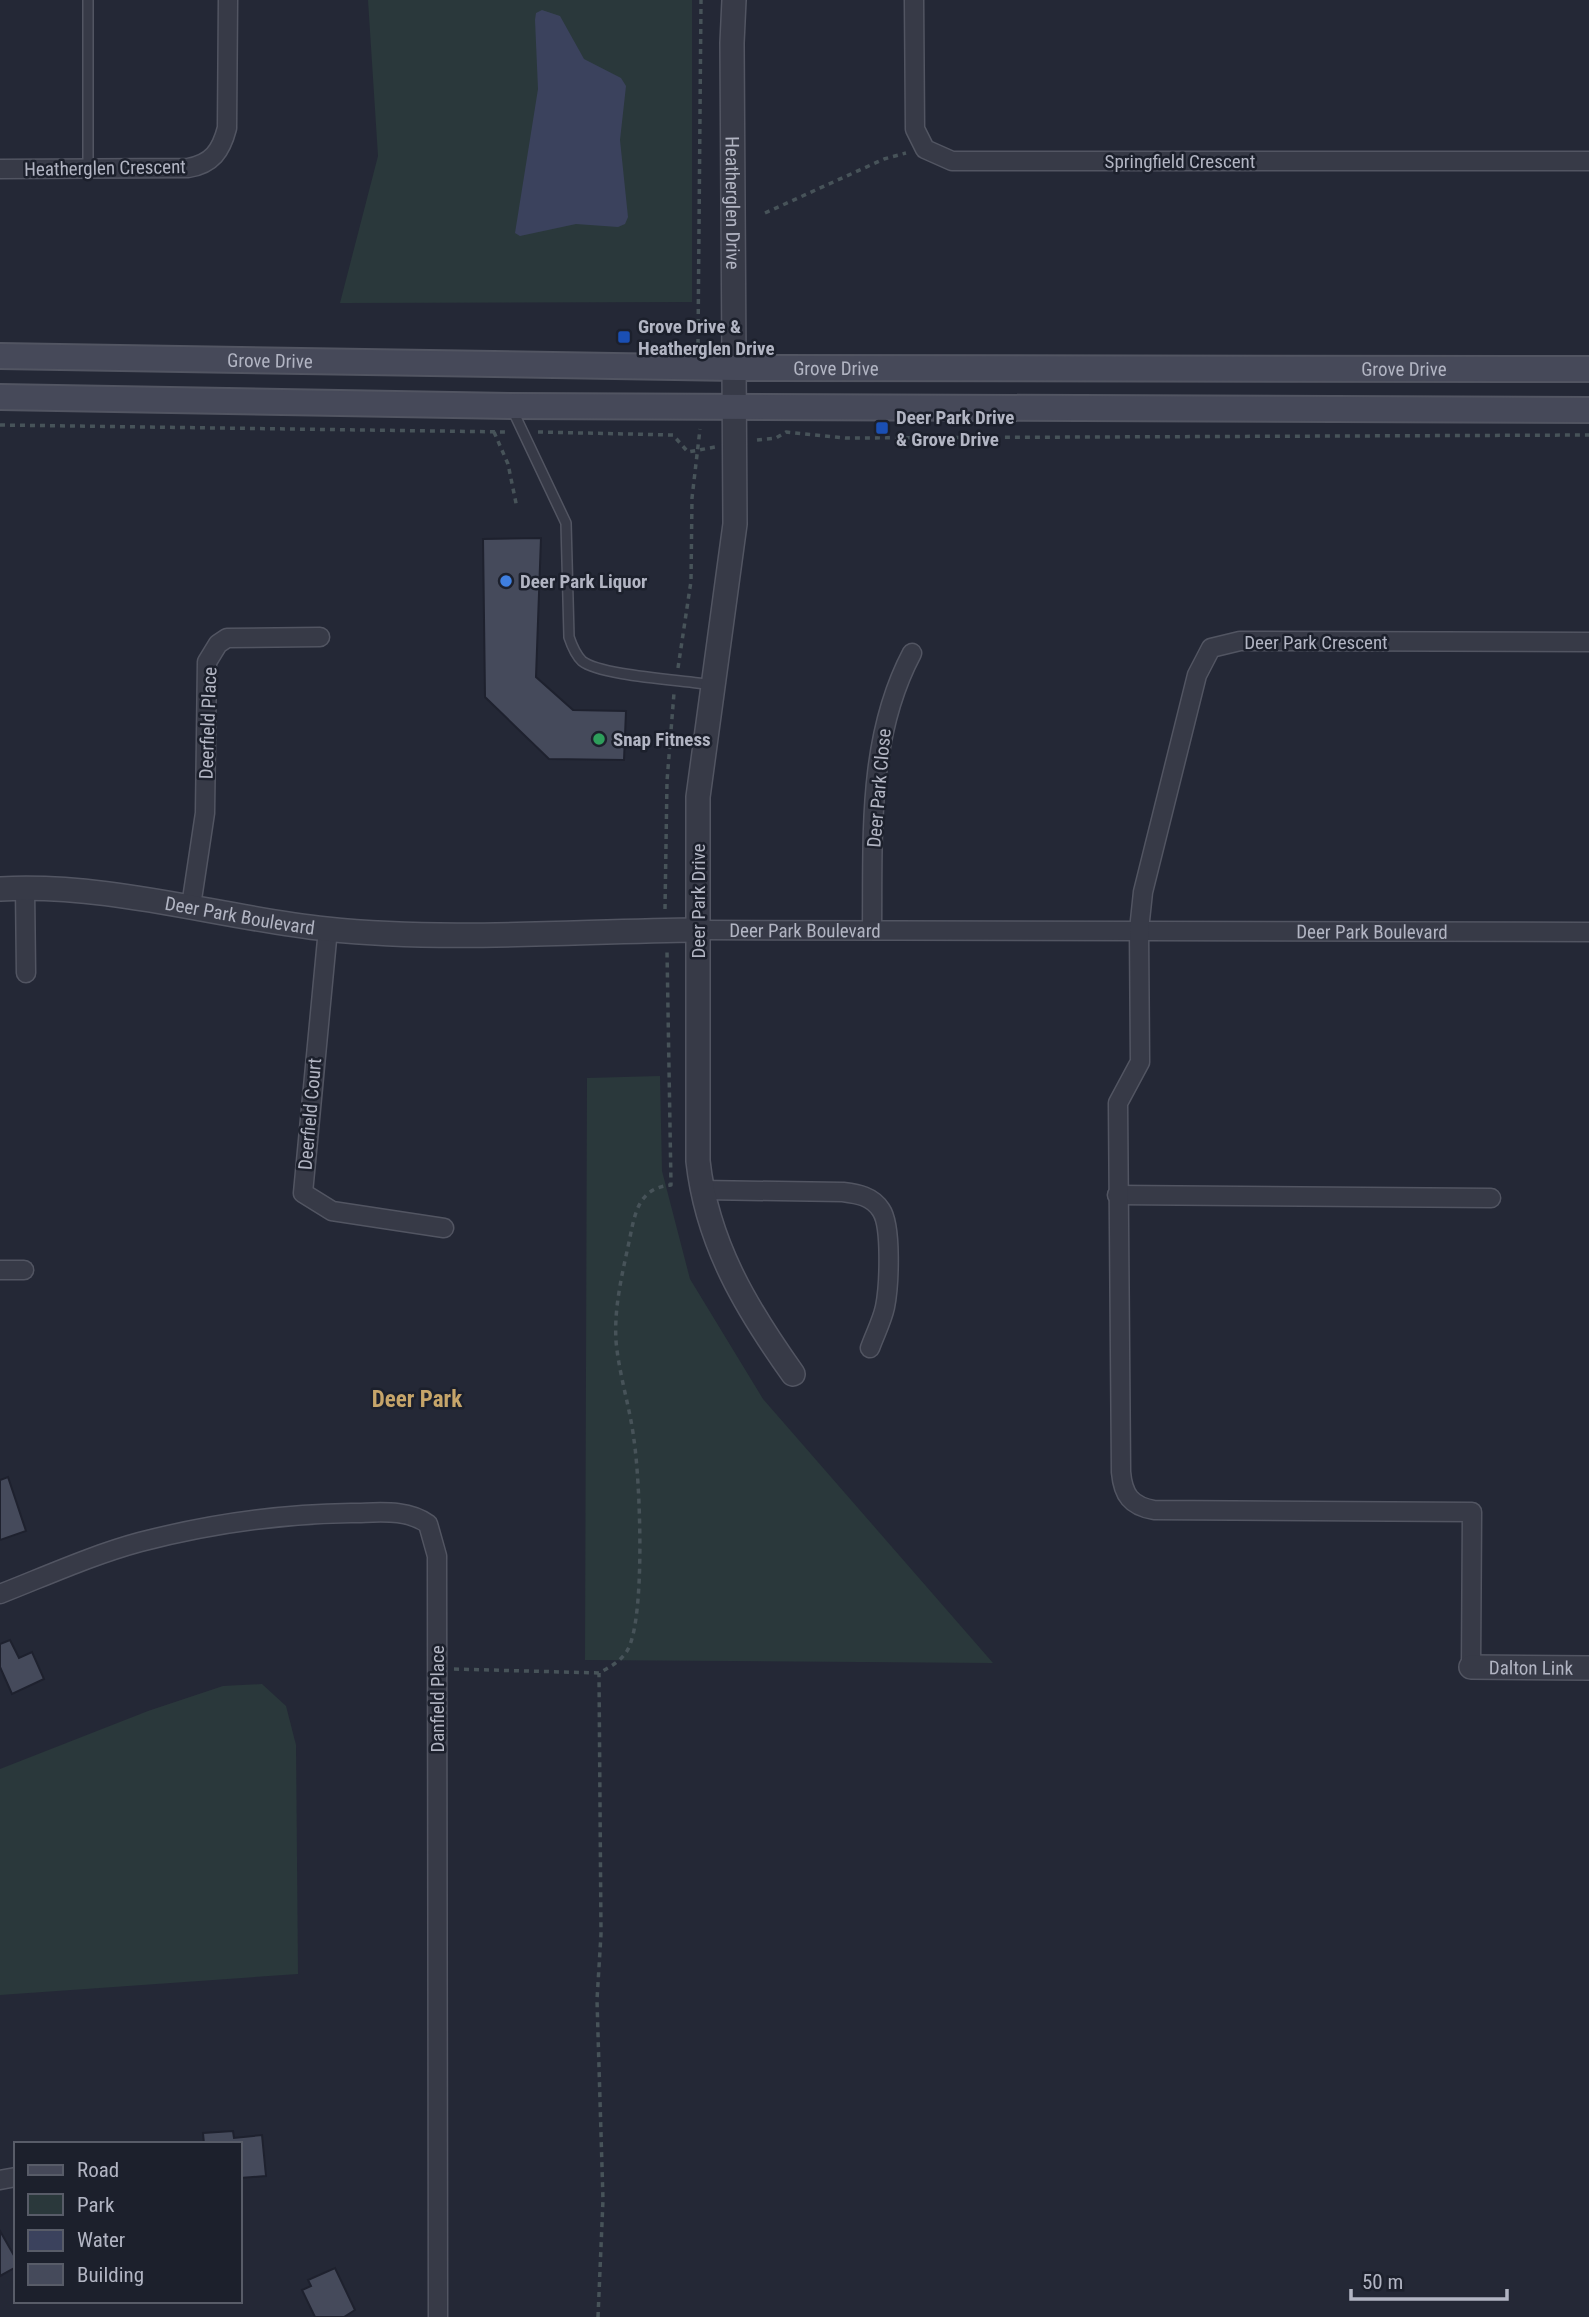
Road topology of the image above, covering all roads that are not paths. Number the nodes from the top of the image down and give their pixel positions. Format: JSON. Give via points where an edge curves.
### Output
{"nodes":[{"id":1,"x":88,"y":0,"type":"edge"},
{"id":2,"x":228,"y":0,"type":"edge"},
{"id":3,"x":734,"y":0,"type":"edge"},
{"id":4,"x":915,"y":0,"type":"edge"},
{"id":5,"x":1589,"y":161,"type":"edge"},
{"id":6,"x":88,"y":168,"type":"junction"},
{"id":7,"x":0,"y":169,"type":"edge"},
{"id":8,"x":0,"y":356,"type":"edge"},
{"id":9,"x":735,"y":368,"type":"junction"},
{"id":10,"x":1589,"y":369,"type":"edge"},
{"id":11,"x":0,"y":397,"type":"edge"},
{"id":12,"x":511,"y":406,"type":"junction"},
{"id":13,"x":736,"y":407,"type":"junction"},
{"id":14,"x":1589,"y":410,"type":"edge"},
{"id":15,"x":320,"y":637,"type":"dead end"},
{"id":16,"x":1589,"y":642,"type":"edge"},
{"id":17,"x":912,"y":653,"type":"dead end"},
{"id":18,"x":712,"y":685,"type":"junction"},
{"id":19,"x":25,"y":888,"type":"junction"},
{"id":20,"x":0,"y":889,"type":"edge"},
{"id":21,"x":191,"y":906,"type":"junction"},
{"id":22,"x":328,"y":929,"type":"junction"},
{"id":23,"x":872,"y":929,"type":"junction"},
{"id":24,"x":698,"y":930,"type":"junction"},
{"id":25,"x":1139,"y":930,"type":"junction"},
{"id":26,"x":1589,"y":932,"type":"edge"},
{"id":27,"x":26,"y":972,"type":"dead end"},
{"id":28,"x":702,"y":1190,"type":"junction"},
{"id":29,"x":1117,"y":1195,"type":"junction"},
{"id":30,"x":1491,"y":1198,"type":"dead end"},
{"id":31,"x":444,"y":1228,"type":"dead end"},
{"id":32,"x":0,"y":1270,"type":"edge"},
{"id":33,"x":24,"y":1270,"type":"dead end"},
{"id":34,"x":870,"y":1348,"type":"dead end"},
{"id":35,"x":793,"y":1374,"type":"dead end"},
{"id":36,"x":0,"y":1594,"type":"edge"},
{"id":37,"x":1471,"y":1667,"type":"joint"},
{"id":38,"x":1589,"y":1668,"type":"edge"},
{"id":39,"x":438,"y":2317,"type":"edge"}],
"edges":[{"from":1,"to":6,"type":"lane"},
{"from":2,"to":6,"type":"street","name":"Heatherglen Crescent","via":[[227,128],[215,156],[188,168]]},
{"from":3,"to":9,"type":"street","name":"Heatherglen Drive"},
{"from":4,"to":5,"type":"street","name":"Springfield Crescent","via":[[914,120],[925,149],[952,161]]},
{"from":6,"to":7,"type":"street","name":"Heatherglen Crescent"},
{"from":8,"to":9,"type":"main road","name":"Grove Drive"},
{"from":9,"to":10,"type":"main road","name":"Grove Drive"},
{"from":9,"to":13,"type":"street","name":"Heatherglen Drive"},
{"from":11,"to":12,"type":"main road","name":"Grove Drive"},
{"from":12,"to":13,"type":"main road","name":"Grove Drive"},
{"from":12,"to":18,"type":"lane","via":[[566,523],[573,650],[602,670]]},
{"from":13,"to":14,"type":"main road","name":"Grove Drive"},
{"from":13,"to":18,"type":"street","name":"Deer Park Drive","via":[[735,524]]},
{"from":15,"to":21,"type":"street","name":"Deerfield Place","via":[[227,638],[207,662],[205,813]]},
{"from":16,"to":25,"type":"street","name":"Deer Park Crescent","via":[[1240,641],[1211,648],[1194,688],[1146,876]]},
{"from":17,"to":23,"type":"street","name":"Deer Park Close","via":[[889,702],[879,749]]},
{"from":18,"to":24,"type":"street","name":"Deer Park Drive","via":[[698,797]]},
{"from":19,"to":20,"type":"street","name":"Deer Park Boulevard"},
{"from":19,"to":21,"type":"street","name":"Deer Park Boulevard","via":[[79,890]]},
{"from":19,"to":27,"type":"street"},
{"from":21,"to":22,"type":"street","name":"Deer Park Boulevard"},
{"from":22,"to":24,"type":"street","name":"Deer Park Boulevard","via":[[409,934]]},
{"from":22,"to":31,"type":"street","name":"Deerfield Court","via":[[303,1193],[332,1211]]},
{"from":23,"to":24,"type":"street","name":"Deer Park Boulevard"},
{"from":23,"to":25,"type":"street","name":"Deer Park Boulevard"},
{"from":24,"to":28,"type":"street","name":"Deer Park Drive","via":[[698,1161]]},
{"from":25,"to":26,"type":"street","name":"Deer Park Boulevard"},
{"from":25,"to":29,"type":"street","via":[[1140,1062],[1118,1103]]},
{"from":28,"to":34,"type":"street","via":[[843,1192],[862,1194],[873,1201],[887,1229],[886,1296]]},
{"from":28,"to":35,"type":"street","name":"Deer Park Drive","via":[[733,1281]]},
{"from":29,"to":30,"type":"street"},
{"from":29,"to":37,"type":"street","via":[[1121,1472],[1129,1500],[1139,1508],[1154,1510],[1472,1512]]},
{"from":32,"to":33,"type":"street"},
{"from":36,"to":39,"type":"street","name":"Danfield Place","via":[[112,1551],[197,1529],[290,1516],[392,1513],[428,1524],[436,1544]]},
{"from":37,"to":38,"type":"street","name":"Dalton Link"}]}
